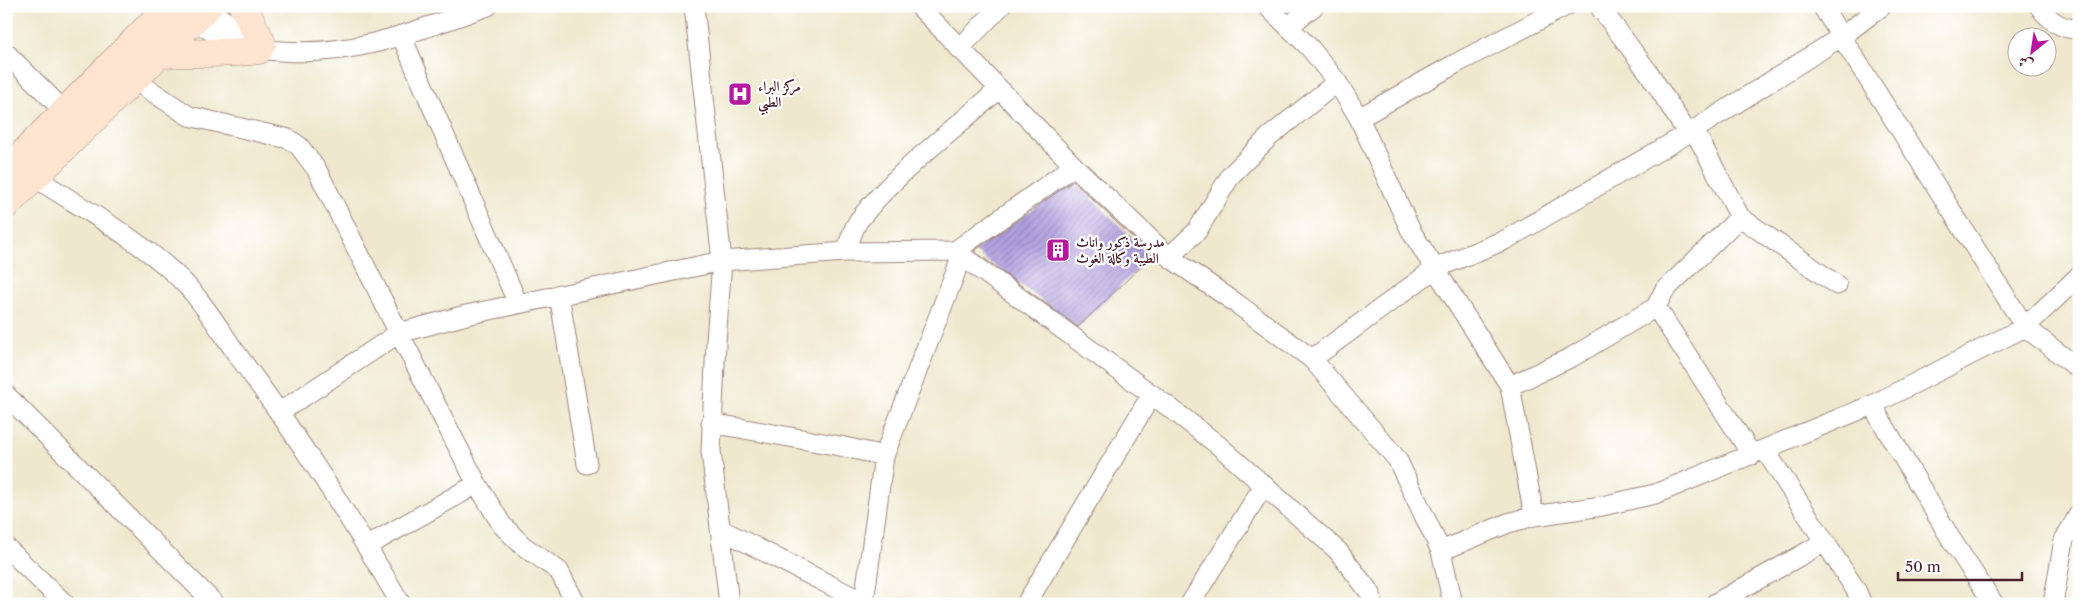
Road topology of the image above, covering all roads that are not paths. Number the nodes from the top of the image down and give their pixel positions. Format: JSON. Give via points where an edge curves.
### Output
{"nodes":[{"id":1,"x":169,"y":6,"type":"edge"},
{"id":2,"x":243,"y":6,"type":"edge"},
{"id":3,"x":488,"y":6,"type":"edge"},
{"id":4,"x":694,"y":6,"type":"edge"},
{"id":5,"x":919,"y":6,"type":"edge"},
{"id":6,"x":1001,"y":6,"type":"edge"},
{"id":7,"x":1267,"y":6,"type":"edge"},
{"id":8,"x":1314,"y":6,"type":"edge"},
{"id":9,"x":1566,"y":6,"type":"edge"},
{"id":10,"x":1599,"y":6,"type":"edge"},
{"id":11,"x":1822,"y":6,"type":"edge"},
{"id":12,"x":1882,"y":6,"type":"edge"},
{"id":13,"x":2039,"y":6,"type":"edge"},
{"id":14,"x":197,"y":10,"type":"edge"},
{"id":15,"x":1289,"y":26,"type":"junction"},
{"id":16,"x":2079,"y":29,"type":"edge"},
{"id":17,"x":401,"y":35,"type":"junction"},
{"id":18,"x":1841,"y":37,"type":"junction"},
{"id":19,"x":263,"y":48,"type":"junction"},
{"id":20,"x":959,"y":49,"type":"junction"},
{"id":21,"x":6,"y":53,"type":"edge"},
{"id":22,"x":159,"y":54,"type":"junction"},
{"id":23,"x":133,"y":79,"type":"junction"},
{"id":24,"x":1337,"y":82,"type":"junction"},
{"id":25,"x":998,"y":90,"type":"junction"},
{"id":26,"x":65,"y":112,"type":"junction"},
{"id":27,"x":1359,"y":118,"type":"junction"},
{"id":28,"x":1691,"y":132,"type":"junction"},
{"id":29,"x":1074,"y":166,"type":"junction"},
{"id":30,"x":6,"y":172,"type":"edge"},
{"id":31,"x":33,"y":176,"type":"junction"},
{"id":32,"x":6,"y":205,"type":"edge"},
{"id":33,"x":1740,"y":217,"type":"junction"},
{"id":34,"x":846,"y":252,"type":"junction"},
{"id":35,"x":958,"y":254,"type":"junction"},
{"id":36,"x":1169,"y":257,"type":"junction"},
{"id":37,"x":722,"y":261,"type":"junction"},
{"id":38,"x":1436,"y":268,"type":"junction"},
{"id":39,"x":2079,"y":276,"type":"edge"},
{"id":40,"x":1837,"y":285,"type":"dead end"},
{"id":41,"x":559,"y":294,"type":"junction"},
{"id":42,"x":518,"y":304,"type":"junction"},
{"id":43,"x":1656,"y":307,"type":"junction"},
{"id":44,"x":2025,"y":327,"type":"junction"},
{"id":45,"x":399,"y":333,"type":"junction"},
{"id":46,"x":1312,"y":359,"type":"junction"},
{"id":47,"x":2079,"y":370,"type":"edge"},
{"id":48,"x":1510,"y":386,"type":"junction"},
{"id":49,"x":1152,"y":394,"type":"junction"},
{"id":50,"x":6,"y":395,"type":"edge"},
{"id":51,"x":1872,"y":405,"type":"junction"},
{"id":52,"x":280,"y":412,"type":"junction"},
{"id":53,"x":711,"y":424,"type":"junction"},
{"id":54,"x":1759,"y":453,"type":"junction"},
{"id":55,"x":884,"y":456,"type":"junction"},
{"id":56,"x":587,"y":464,"type":"dead end"},
{"id":57,"x":477,"y":484,"type":"junction"},
{"id":58,"x":1264,"y":485,"type":"junction"},
{"id":59,"x":2079,"y":514,"type":"edge"},
{"id":60,"x":1534,"y":516,"type":"junction"},
{"id":61,"x":722,"y":530,"type":"junction"},
{"id":62,"x":1825,"y":542,"type":"junction"},
{"id":63,"x":367,"y":546,"type":"junction"},
{"id":64,"x":6,"y":547,"type":"edge"},
{"id":65,"x":1442,"y":552,"type":"junction"},
{"id":66,"x":865,"y":603,"type":"edge"},
{"id":67,"x":65,"y":604,"type":"edge"},
{"id":68,"x":215,"y":604,"type":"edge"},
{"id":69,"x":402,"y":604,"type":"edge"},
{"id":70,"x":576,"y":604,"type":"edge"},
{"id":71,"x":729,"y":604,"type":"edge"},
{"id":72,"x":1026,"y":604,"type":"edge"},
{"id":73,"x":1190,"y":604,"type":"edge"},
{"id":74,"x":1372,"y":604,"type":"edge"},
{"id":75,"x":1453,"y":604,"type":"edge"},
{"id":76,"x":1714,"y":604,"type":"edge"},
{"id":77,"x":1862,"y":604,"type":"edge"},
{"id":78,"x":1994,"y":604,"type":"edge"},
{"id":79,"x":2054,"y":604,"type":"edge"}],
"edges":[{"from":1,"to":26,"type":"main road"},
{"from":2,"to":19,"type":"main road"},
{"from":3,"to":17,"type":"street"},
{"from":4,"to":37,"type":"street"},
{"from":5,"to":20,"type":"street"},
{"from":6,"to":20,"type":"street"},
{"from":7,"to":15,"type":"street"},
{"from":8,"to":15,"type":"street"},
{"from":9,"to":27,"type":"street"},
{"from":10,"to":28,"type":"street"},
{"from":11,"to":18,"type":"street"},
{"from":12,"to":18,"type":"street"},
{"from":13,"to":16,"type":"street","via":[[2053,22]]},
{"from":14,"to":19,"type":"street","via":[[226,40]]},
{"from":14,"to":22,"type":"main road"},
{"from":15,"to":24,"type":"street","via":[[1325,64]]},
{"from":17,"to":19,"type":"street","via":[[348,50],[305,52]]},
{"from":17,"to":42,"type":"street"},
{"from":18,"to":28,"type":"street"},
{"from":18,"to":44,"type":"street"},
{"from":19,"to":22,"type":"main road","via":[[239,54]]},
{"from":20,"to":25,"type":"street"},
{"from":21,"to":26,"type":"street"},
{"from":22,"to":23,"type":"main road"},
{"from":23,"to":31,"type":"main road"},
{"from":23,"to":45,"type":"street","via":[[189,116],[289,139],[299,146],[317,170]]},
{"from":24,"to":27,"type":"street"},
{"from":24,"to":36,"type":"street","via":[[1269,137],[1231,175],[1197,231]]},
{"from":25,"to":29,"type":"street"},
{"from":25,"to":34,"type":"street","via":[[904,172],[859,220]]},
{"from":26,"to":30,"type":"main road"},
{"from":27,"to":38,"type":"street","via":[[1411,231]]},
{"from":28,"to":33,"type":"street"},
{"from":28,"to":38,"type":"street","via":[[1505,240]]},
{"from":29,"to":35,"type":"street"},
{"from":29,"to":36,"type":"street"},
{"from":31,"to":32,"type":"main road"},
{"from":31,"to":52,"type":"street","via":[[174,273]]},
{"from":33,"to":40,"type":"street"},
{"from":33,"to":43,"type":"street","via":[[1664,291]]},
{"from":34,"to":35,"type":"street"},
{"from":34,"to":37,"type":"street"},
{"from":35,"to":49,"type":"street"},
{"from":35,"to":55,"type":"street"},
{"from":36,"to":46,"type":"street"},
{"from":37,"to":41,"type":"street"},
{"from":37,"to":53,"type":"street"},
{"from":38,"to":46,"type":"street"},
{"from":38,"to":48,"type":"street"},
{"from":39,"to":44,"type":"street"},
{"from":41,"to":42,"type":"street"},
{"from":41,"to":56,"type":"street"},
{"from":42,"to":45,"type":"street"},
{"from":43,"to":48,"type":"street","via":[[1572,357]]},
{"from":43,"to":54,"type":"street"},
{"from":44,"to":47,"type":"street"},
{"from":44,"to":51,"type":"street"},
{"from":45,"to":52,"type":"street"},
{"from":45,"to":57,"type":"street"},
{"from":46,"to":65,"type":"street","via":[[1397,459]]},
{"from":48,"to":60,"type":"street"},
{"from":49,"to":58,"type":"street"},
{"from":49,"to":72,"type":"street"},
{"from":50,"to":68,"type":"street"},
{"from":51,"to":54,"type":"street"},
{"from":51,"to":78,"type":"street","via":[[1951,539]]},
{"from":52,"to":63,"type":"street"},
{"from":53,"to":55,"type":"street"},
{"from":53,"to":61,"type":"street","via":[[714,482]]},
{"from":54,"to":60,"type":"street","via":[[1655,494]]},
{"from":54,"to":62,"type":"street"},
{"from":55,"to":66,"type":"street"},
{"from":57,"to":63,"type":"street"},
{"from":57,"to":70,"type":"street","via":[[507,531],[559,571]]},
{"from":58,"to":73,"type":"street"},
{"from":58,"to":74,"type":"street","via":[[1338,551],[1371,594]]},
{"from":59,"to":79,"type":"street","via":[[2064,540]]},
{"from":60,"to":65,"type":"street","via":[[1508,523]]},
{"from":61,"to":66,"type":"street"},
{"from":61,"to":71,"type":"street"},
{"from":62,"to":76,"type":"street"},
{"from":62,"to":77,"type":"street"},
{"from":63,"to":69,"type":"street"},
{"from":64,"to":67,"type":"street"},
{"from":65,"to":75,"type":"street"}]}
